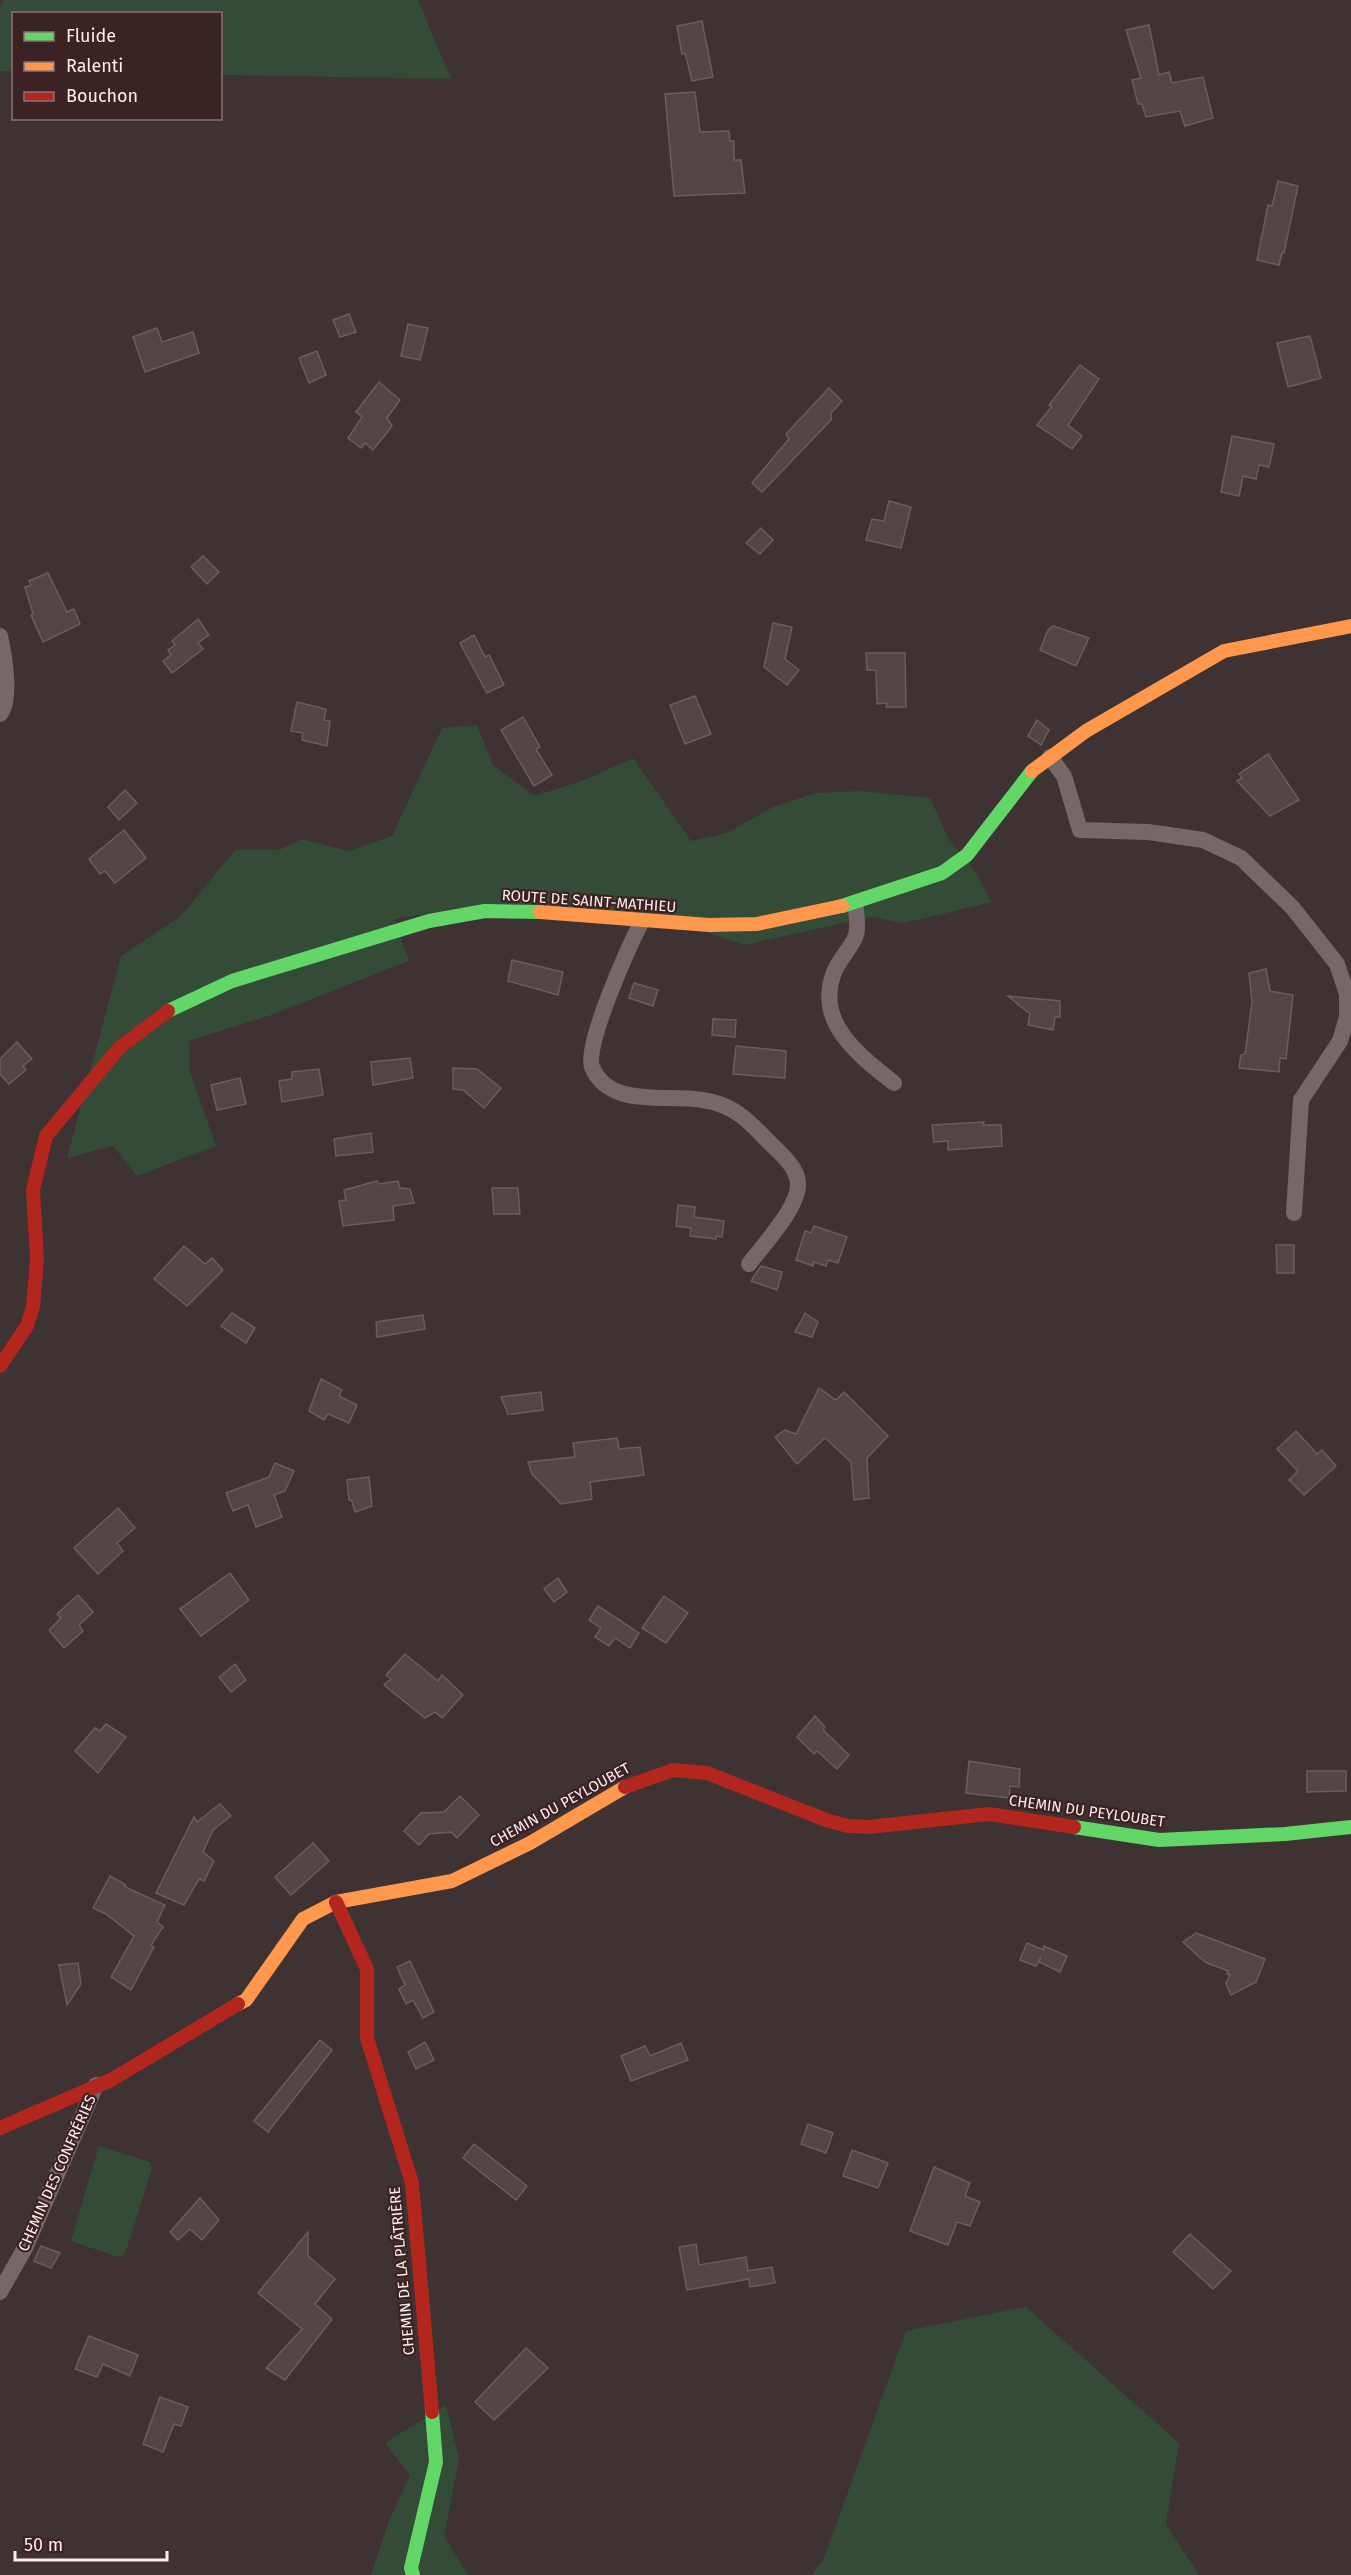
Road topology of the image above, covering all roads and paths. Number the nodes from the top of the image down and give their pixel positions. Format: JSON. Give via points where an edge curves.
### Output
{"nodes":[{"id":1,"x":1351,"y":626,"type":"edge"},
{"id":2,"x":0,"y":636,"type":"edge"},
{"id":3,"x":0,"y":714,"type":"edge"},
{"id":4,"x":1050,"y":757,"type":"junction"},
{"id":5,"x":855,"y":903,"type":"junction"},
{"id":6,"x":642,"y":921,"type":"junction"},
{"id":7,"x":894,"y":1083,"type":"dead end"},
{"id":8,"x":1294,"y":1213,"type":"dead end"},
{"id":9,"x":749,"y":1264,"type":"dead end"},
{"id":10,"x":0,"y":1366,"type":"edge"},
{"id":11,"x":1351,"y":1827,"type":"edge"},
{"id":12,"x":336,"y":1902,"type":"junction"},
{"id":13,"x":96,"y":2085,"type":"junction"},
{"id":14,"x":0,"y":2128,"type":"edge"},
{"id":15,"x":0,"y":2292,"type":"edge"},
{"id":16,"x":413,"y":2575,"type":"edge"}],
"edges":[{"from":1,"to":4,"type":"street","name":"ROUTE DE SAINT-MATHIEU","via":[[1224,651],[1136,700]]},
{"from":2,"to":3,"type":"street","via":[[5,659],[5,705]]},
{"from":4,"to":5,"type":"street","name":"ROUTE DE SAINT-MATHIEU","via":[[1032,772],[967,855],[942,873]]},
{"from":4,"to":8,"type":"street","via":[[1064,776],[1080,830],[1148,832],[1203,840],[1241,858],[1292,907],[1337,964],[1347,994],[1347,1017],[1340,1041],[1300,1100]]},
{"from":5,"to":6,"type":"street","name":"ROUTE DE SAINT-MATHIEU","via":[[758,924],[710,926]]},
{"from":5,"to":7,"type":"street","via":[[857,933],[833,975],[830,998],[835,1025],[853,1049]]},
{"from":6,"to":9,"type":"street","via":[[620,965],[595,1040],[591,1065],[604,1085],[623,1094],[714,1102],[738,1111],[790,1163],[798,1182],[796,1201]]},
{"from":6,"to":10,"type":"street","name":"ROUTE DE SAINT-MATHIEU","via":[[548,912],[485,911],[429,921],[232,981],[155,1018],[119,1048],[46,1136],[33,1190],[38,1259],[33,1307],[27,1326]]},
{"from":11,"to":12,"type":"street","name":"CHEMIN DU PEYLOUBET","via":[[1159,1840],[989,1814],[848,1826],[707,1773],[673,1770],[618,1790],[530,1843],[452,1881]]},
{"from":12,"to":13,"type":"street","name":"CHEMIN DU PEYLOUBET","via":[[303,1919],[246,2000],[111,2080]]},
{"from":12,"to":16,"type":"street","name":"CHEMIN DE LA PLÂTRIÈRE","via":[[367,1969],[367,2038],[411,2183],[436,2462],[411,2568]]},
{"from":13,"to":14,"type":"street","name":"CHEMIN DU PEYLOUBET"},
{"from":13,"to":15,"type":"street","name":"CHEMIN DES CONFRÉRIES","via":[[25,2248]]}]}
